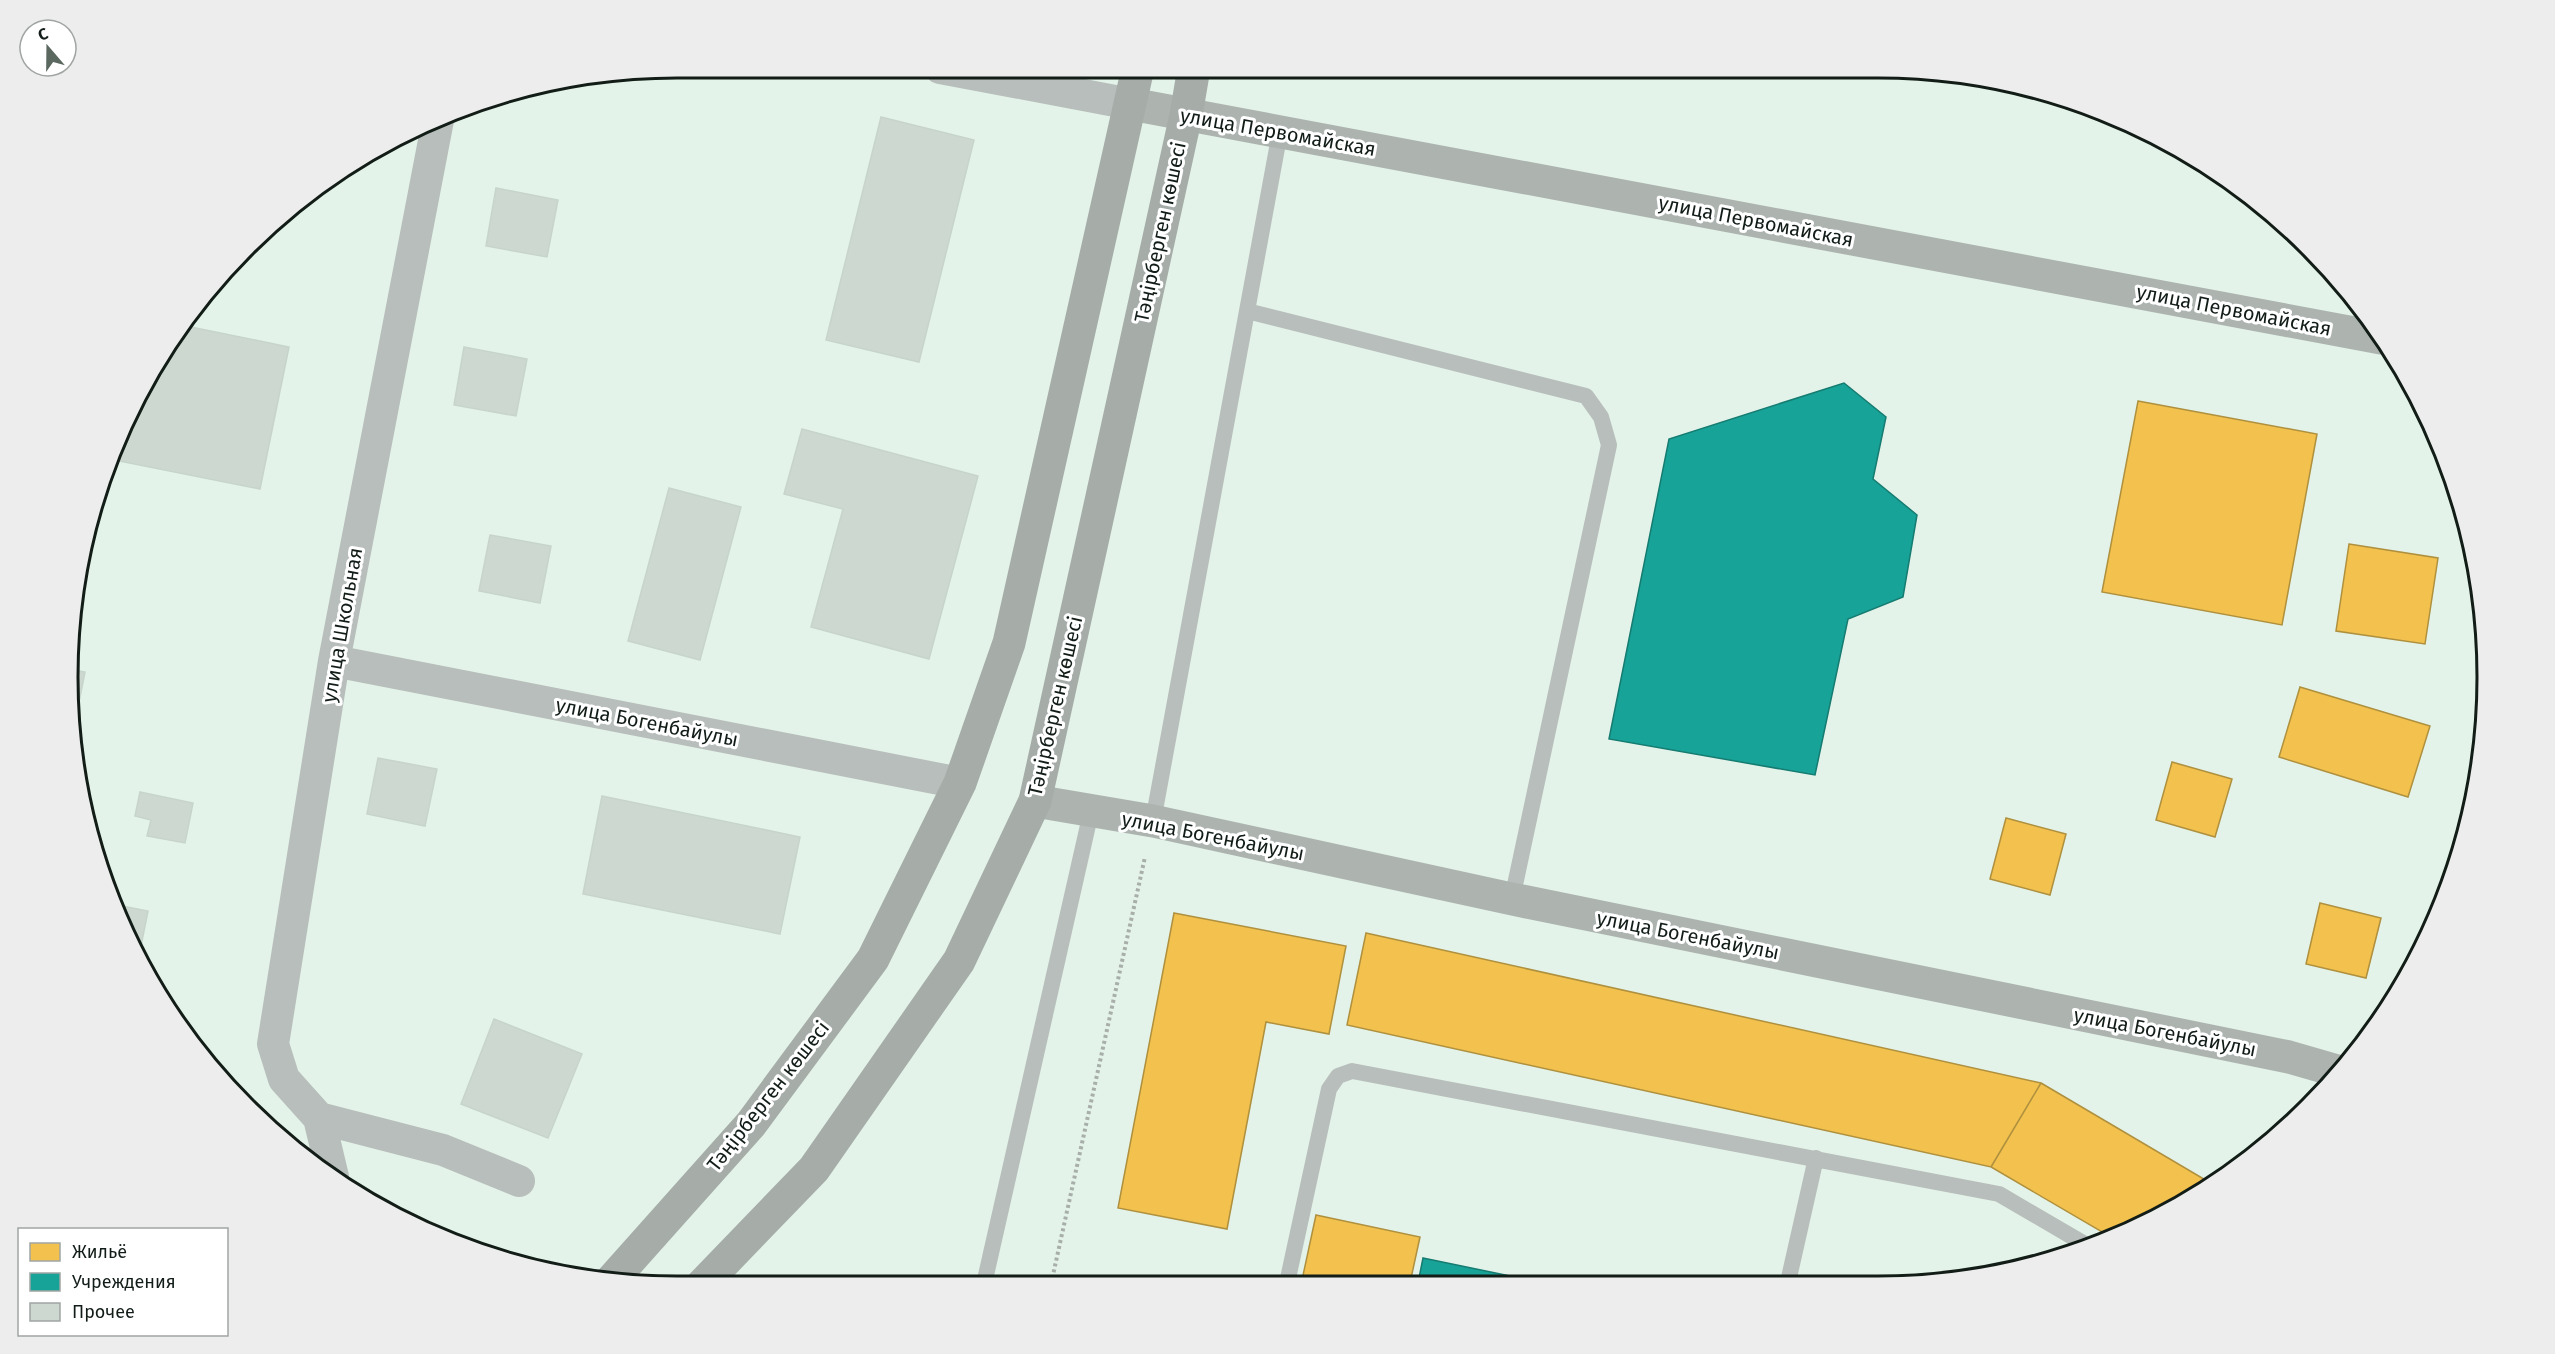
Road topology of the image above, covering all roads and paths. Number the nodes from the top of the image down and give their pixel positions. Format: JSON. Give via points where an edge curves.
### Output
{"nodes":[{"id":1,"x":992,"y":78,"type":"edge"},
{"id":2,"x":1136,"y":78,"type":"edge"},
{"id":3,"x":1192,"y":78,"type":"edge"},
{"id":4,"x":1131,"y":105,"type":"junction"},
{"id":5,"x":1186,"y":115,"type":"junction"},
{"id":6,"x":436,"y":129,"type":"edge"},
{"id":7,"x":1280,"y":132,"type":"junction"},
{"id":8,"x":1247,"y":311,"type":"junction"},
{"id":9,"x":2370,"y":336,"type":"edge"},
{"id":10,"x":334,"y":661,"type":"junction"},
{"id":11,"x":960,"y":783,"type":"junction"},
{"id":12,"x":1035,"y":801,"type":"junction"},
{"id":13,"x":1090,"y":812,"type":"junction"},
{"id":14,"x":1153,"y":821,"type":"junction"},
{"id":15,"x":1512,"y":899,"type":"junction"},
{"id":16,"x":2331,"y":1069,"type":"edge"},
{"id":17,"x":319,"y":1118,"type":"junction"},
{"id":18,"x":1816,"y":1158,"type":"junction"},
{"id":19,"x":330,"y":1165,"type":"edge"},
{"id":20,"x":519,"y":1181,"type":"dead end"},
{"id":21,"x":2079,"y":1241,"type":"edge"},
{"id":22,"x":618,"y":1273,"type":"edge"},
{"id":23,"x":711,"y":1276,"type":"edge"},
{"id":24,"x":986,"y":1276,"type":"edge"},
{"id":25,"x":1053,"y":1276,"type":"edge"},
{"id":26,"x":1289,"y":1276,"type":"edge"},
{"id":27,"x":1789,"y":1276,"type":"edge"}],
"edges":[{"from":1,"to":4,"type":"street"},
{"from":2,"to":4,"type":"main road","name":"Тәңірберген көшесі"},
{"from":3,"to":5,"type":"main road","name":"Тәңірберген көшесі"},
{"from":4,"to":5,"type":"street","name":"улица Первомайская"},
{"from":4,"to":11,"type":"main road","name":"Тәңірберген көшесі","via":[[1009,643]]},
{"from":5,"to":7,"type":"street","name":"улица Первомайская"},
{"from":5,"to":12,"type":"main road","name":"Тәңірберген көшесі"},
{"from":6,"to":10,"type":"street","name":"улица Школьная"},
{"from":7,"to":8,"type":"lane"},
{"from":7,"to":9,"type":"street","name":"улица Первомайская"},
{"from":8,"to":14,"type":"lane"},
{"from":8,"to":15,"type":"lane","via":[[1586,396],[1601,417],[1609,446]]},
{"from":10,"to":11,"type":"street","name":"улица Богенбайулы"},
{"from":10,"to":17,"type":"street","name":"улица Школьная","via":[[273,1044],[284,1079]]},
{"from":11,"to":22,"type":"main road","name":"Тәңірберген көшесі","via":[[873,959],[751,1124]]},
{"from":12,"to":13,"type":"street","name":"улица Богенбайулы"},
{"from":12,"to":23,"type":"main road","name":"Тәңірберген көшесі","via":[[952,971],[814,1170]]},
{"from":13,"to":14,"type":"street","name":"улица Богенбайулы"},
{"from":13,"to":24,"type":"lane"},
{"from":14,"to":15,"type":"street","name":"улица Богенбайулы"},
{"from":14,"to":25,"type":"path"},
{"from":15,"to":16,"type":"street","name":"улица Богенбайулы","via":[[2289,1057]]},
{"from":17,"to":19,"type":"street","name":"улица Школьная"},
{"from":17,"to":20,"type":"street","via":[[443,1150]]},
{"from":18,"to":21,"type":"lane","via":[[1999,1194]]},
{"from":18,"to":26,"type":"lane","via":[[1352,1071],[1338,1076],[1329,1089]]},
{"from":18,"to":27,"type":"lane"}]}
